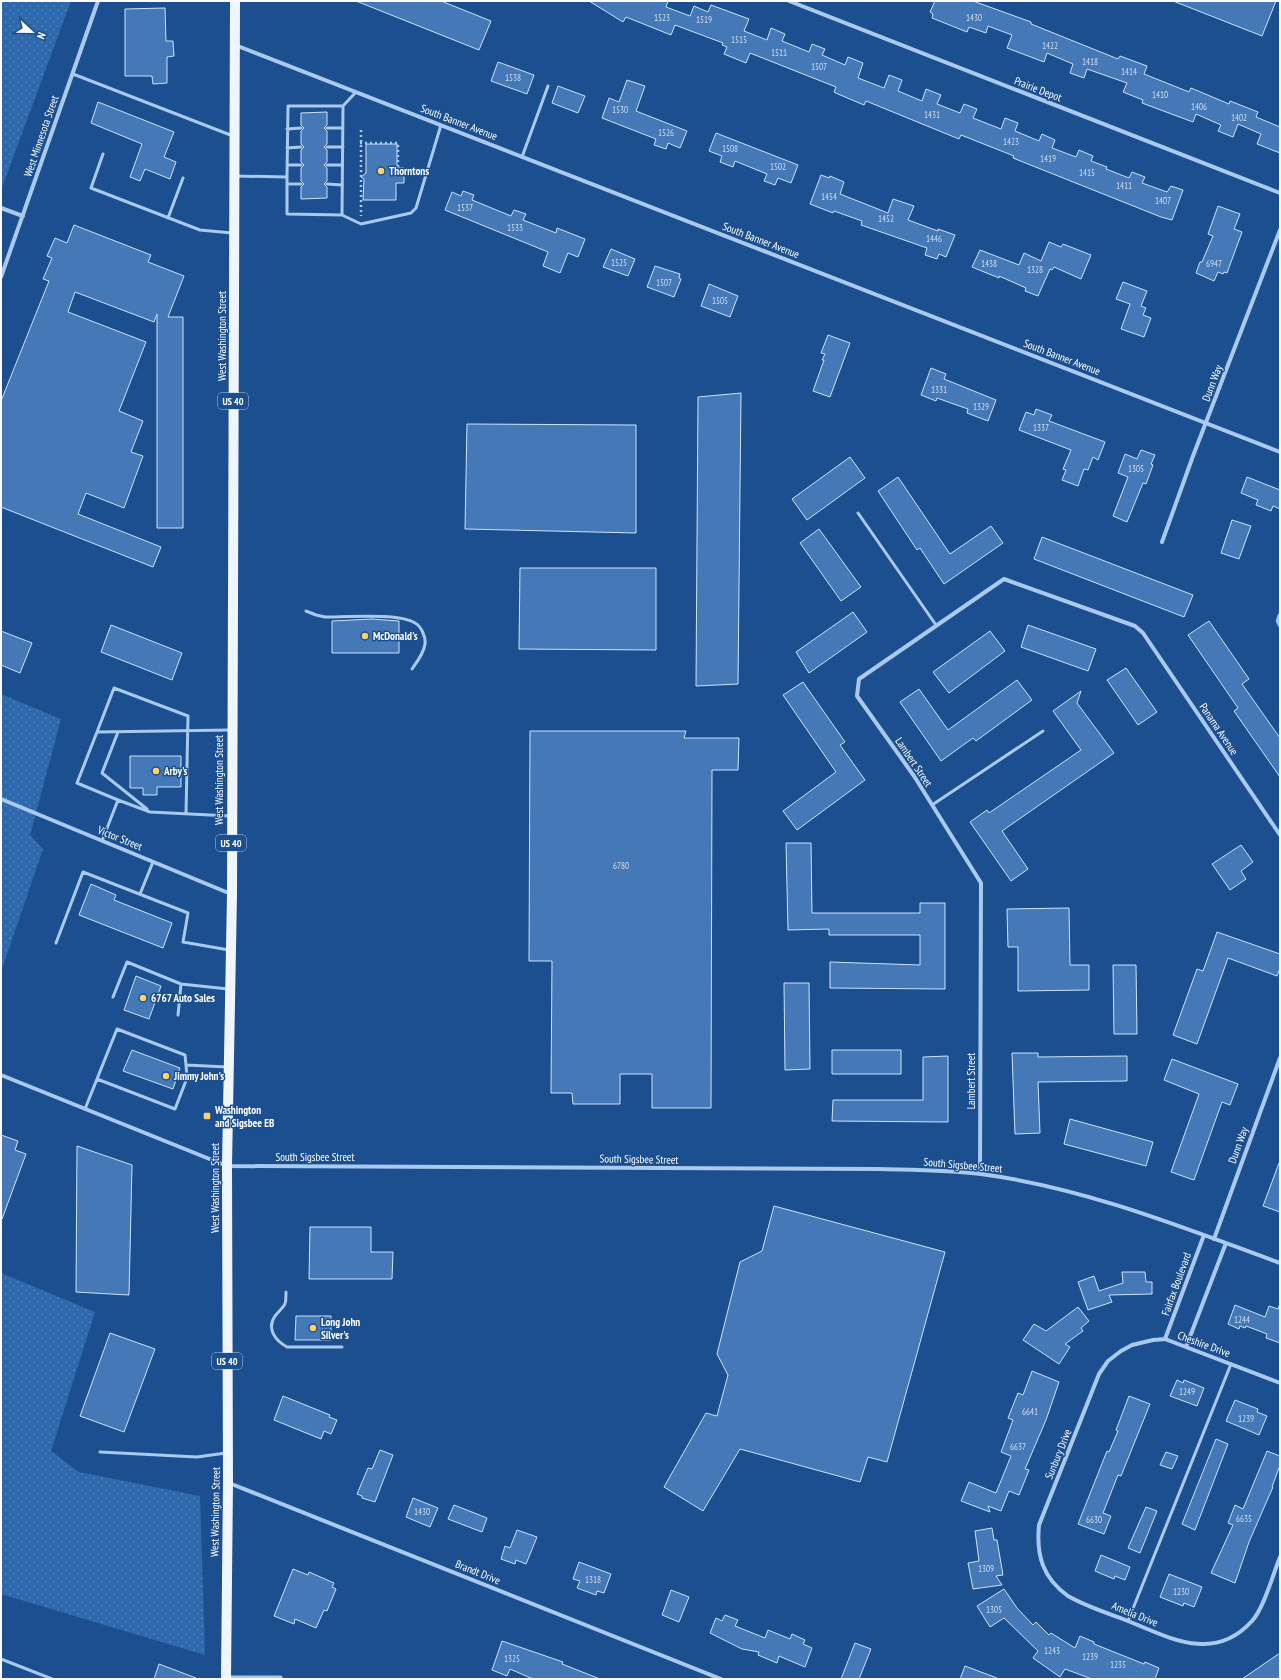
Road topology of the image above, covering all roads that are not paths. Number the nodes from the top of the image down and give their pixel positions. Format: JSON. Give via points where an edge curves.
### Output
{"nodes":[{"id":1,"x":98,"y":1,"type":"edge"},
{"id":2,"x":235,"y":1,"type":"edge"},
{"id":3,"x":789,"y":1,"type":"edge"},
{"id":4,"x":234,"y":45,"type":"junction"},
{"id":5,"x":73,"y":74,"type":"junction"},
{"id":6,"x":548,"y":86,"type":"dead end"},
{"id":7,"x":356,"y":92,"type":"junction"},
{"id":8,"x":343,"y":106,"type":"junction"},
{"id":9,"x":441,"y":125,"type":"junction"},
{"id":10,"x":301,"y":128,"type":"dead end"},
{"id":11,"x":326,"y":128,"type":"dead end"},
{"id":12,"x":343,"y":128,"type":"junction"},
{"id":13,"x":288,"y":129,"type":"junction"},
{"id":14,"x":234,"y":137,"type":"junction"},
{"id":15,"x":301,"y":147,"type":"dead end"},
{"id":16,"x":327,"y":147,"type":"dead end"},
{"id":17,"x":342,"y":147,"type":"junction"},
{"id":18,"x":287,"y":148,"type":"junction"},
{"id":19,"x":103,"y":154,"type":"dead end"},
{"id":20,"x":522,"y":157,"type":"junction"},
{"id":21,"x":287,"y":165,"type":"junction"},
{"id":22,"x":301,"y":165,"type":"dead end"},
{"id":23,"x":327,"y":165,"type":"dead end"},
{"id":24,"x":342,"y":165,"type":"junction"},
{"id":25,"x":234,"y":176,"type":"junction"},
{"id":26,"x":287,"y":177,"type":"junction"},
{"id":27,"x":183,"y":178,"type":"dead end"},
{"id":28,"x":287,"y":184,"type":"junction"},
{"id":29,"x":301,"y":184,"type":"dead end"},
{"id":30,"x":327,"y":184,"type":"dead end"},
{"id":31,"x":342,"y":185,"type":"junction"},
{"id":32,"x":1280,"y":193,"type":"edge"},
{"id":33,"x":1,"y":208,"type":"edge"},
{"id":34,"x":342,"y":215,"type":"junction"},
{"id":35,"x":22,"y":216,"type":"junction"},
{"id":36,"x":168,"y":218,"type":"junction"},
{"id":37,"x":1280,"y":230,"type":"edge"},
{"id":38,"x":234,"y":234,"type":"junction"},
{"id":39,"x":1,"y":276,"type":"edge"},
{"id":40,"x":1206,"y":423,"type":"junction"},
{"id":41,"x":1280,"y":452,"type":"edge"},
{"id":42,"x":858,"y":513,"type":"dead end"},
{"id":43,"x":1162,"y":542,"type":"dead end"},
{"id":44,"x":306,"y":611,"type":"dead end"},
{"id":45,"x":936,"y":625,"type":"junction"},
{"id":46,"x":1143,"y":633,"type":"joint"},
{"id":47,"x":412,"y":669,"type":"dead end"},
{"id":48,"x":232,"y":730,"type":"junction"},
{"id":49,"x":188,"y":731,"type":"junction"},
{"id":50,"x":97,"y":732,"type":"junction"},
{"id":51,"x":118,"y":732,"type":"junction"},
{"id":52,"x":1043,"y":732,"type":"dead end"},
{"id":53,"x":1,"y":799,"type":"edge"},
{"id":54,"x":118,"y":800,"type":"junction"},
{"id":55,"x":932,"y":805,"type":"junction"},
{"id":56,"x":150,"y":812,"type":"junction"},
{"id":57,"x":186,"y":814,"type":"junction"},
{"id":58,"x":232,"y":816,"type":"junction"},
{"id":59,"x":1280,"y":835,"type":"edge"},
{"id":60,"x":102,"y":840,"type":"junction"},
{"id":61,"x":153,"y":862,"type":"junction"},
{"id":62,"x":140,"y":894,"type":"junction"},
{"id":63,"x":232,"y":894,"type":"junction"},
{"id":64,"x":56,"y":943,"type":"dead end"},
{"id":65,"x":230,"y":950,"type":"junction"},
{"id":66,"x":181,"y":984,"type":"junction"},
{"id":67,"x":230,"y":989,"type":"junction"},
{"id":68,"x":113,"y":997,"type":"dead end"},
{"id":69,"x":178,"y":1015,"type":"dead end"},
{"id":70,"x":1280,"y":1058,"type":"edge"},
{"id":71,"x":186,"y":1066,"type":"junction"},
{"id":72,"x":228,"y":1067,"type":"junction"},
{"id":73,"x":1,"y":1075,"type":"edge"},
{"id":74,"x":97,"y":1079,"type":"junction"},
{"id":75,"x":85,"y":1109,"type":"junction"},
{"id":76,"x":227,"y":1166,"type":"junction"},
{"id":77,"x":980,"y":1174,"type":"junction"},
{"id":78,"x":1204,"y":1235,"type":"junction"},
{"id":79,"x":1214,"y":1239,"type":"junction"},
{"id":80,"x":1226,"y":1243,"type":"junction"},
{"id":81,"x":1280,"y":1264,"type":"edge"},
{"id":82,"x":286,"y":1292,"type":"dead end"},
{"id":83,"x":1165,"y":1339,"type":"junction"},
{"id":84,"x":342,"y":1347,"type":"dead end"},
{"id":85,"x":1186,"y":1347,"type":"junction"},
{"id":86,"x":1121,"y":1351,"type":"joint"},
{"id":87,"x":1232,"y":1364,"type":"junction"},
{"id":88,"x":1280,"y":1383,"type":"edge"},
{"id":89,"x":100,"y":1452,"type":"dead end"},
{"id":90,"x":228,"y":1453,"type":"junction"},
{"id":91,"x":228,"y":1482,"type":"junction"},
{"id":92,"x":1280,"y":1557,"type":"edge"},
{"id":93,"x":1046,"y":1572,"type":"joint"},
{"id":94,"x":1128,"y":1621,"type":"junction"},
{"id":95,"x":1,"y":1659,"type":"edge"},
{"id":96,"x":226,"y":1678,"type":"edge"},
{"id":97,"x":52,"y":1679,"type":"edge"},
{"id":98,"x":281,"y":1679,"type":"edge"},
{"id":99,"x":721,"y":1679,"type":"edge"}],
"edges":[{"from":1,"to":5,"type":"street","name":"West Minnesota Street"},
{"from":2,"to":4,"type":"main road","name":"West Washington Street","number":"US 40"},
{"from":3,"to":32,"type":"street","name":"Prairie Depot"},
{"from":4,"to":7,"type":"street","name":"South Banner Avenue"},
{"from":4,"to":14,"type":"main road","name":"West Washington Street","number":"US 40"},
{"from":5,"to":14,"type":"lane"},
{"from":5,"to":35,"type":"street","name":"West Minnesota Street"},
{"from":6,"to":20,"type":"lane"},
{"from":7,"to":8,"type":"lane"},
{"from":7,"to":9,"type":"street","name":"South Banner Avenue"},
{"from":8,"to":12,"type":"lane"},
{"from":8,"to":13,"type":"lane","via":[[288,106]]},
{"from":9,"to":20,"type":"street","name":"South Banner Avenue"},
{"from":9,"to":34,"type":"lane","via":[[413,212],[361,224]]},
{"from":10,"to":13,"type":"lane"},
{"from":11,"to":12,"type":"lane"},
{"from":12,"to":17,"type":"lane"},
{"from":13,"to":18,"type":"lane"},
{"from":14,"to":25,"type":"main road","name":"West Washington Street","number":"US 40"},
{"from":15,"to":18,"type":"lane"},
{"from":16,"to":17,"type":"lane"},
{"from":17,"to":24,"type":"lane"},
{"from":18,"to":21,"type":"lane"},
{"from":19,"to":36,"type":"lane","via":[[91,188]]},
{"from":20,"to":40,"type":"street","name":"South Banner Avenue"},
{"from":21,"to":22,"type":"lane"},
{"from":21,"to":26,"type":"lane"},
{"from":23,"to":24,"type":"lane"},
{"from":24,"to":31,"type":"lane"},
{"from":25,"to":26,"type":"lane"},
{"from":25,"to":38,"type":"main road","name":"West Washington Street","number":"US 40"},
{"from":26,"to":28,"type":"lane"},
{"from":27,"to":36,"type":"lane"},
{"from":28,"to":29,"type":"lane"},
{"from":28,"to":34,"type":"lane","via":[[287,214]]},
{"from":30,"to":31,"type":"lane"},
{"from":31,"to":34,"type":"lane"},
{"from":33,"to":35,"type":"street"},
{"from":35,"to":39,"type":"street","name":"West Minnesota Street"},
{"from":36,"to":38,"type":"lane","via":[[200,230]]},
{"from":37,"to":40,"type":"street","name":"Dunn Way"},
{"from":38,"to":48,"type":"main road","name":"West Washington Street","number":"US 40"},
{"from":40,"to":41,"type":"street","name":"South Banner Avenue"},
{"from":40,"to":43,"type":"street","name":"Dunn Way"},
{"from":42,"to":45,"type":"lane"},
{"from":44,"to":47,"type":"lane","via":[[325,617],[388,617],[414,622],[421,628],[425,643]]},
{"from":45,"to":46,"type":"street","name":"Lambert Street","via":[[1004,578],[1135,626]]},
{"from":45,"to":55,"type":"street","name":"Lambert Street","via":[[859,679],[857,696]]},
{"from":46,"to":59,"type":"street","name":"Panama Avenue"},
{"from":48,"to":49,"type":"lane"},
{"from":48,"to":58,"type":"main road","name":"West Washington Street","number":"US 40"},
{"from":49,"to":50,"type":"lane","via":[[188,716],[114,688]]},
{"from":49,"to":51,"type":"lane"},
{"from":49,"to":57,"type":"lane"},
{"from":50,"to":51,"type":"lane"},
{"from":50,"to":54,"type":"lane","via":[[77,783]]},
{"from":51,"to":56,"type":"lane","via":[[102,773]]},
{"from":52,"to":55,"type":"lane"},
{"from":53,"to":60,"type":"street","name":"Victor Street"},
{"from":54,"to":56,"type":"lane"},
{"from":54,"to":60,"type":"lane"},
{"from":55,"to":77,"type":"street","name":"Lambert Street","via":[[981,883]]},
{"from":56,"to":57,"type":"lane"},
{"from":57,"to":58,"type":"lane"},
{"from":58,"to":63,"type":"main road","name":"West Washington Street","number":"US 40"},
{"from":60,"to":61,"type":"street","name":"Victor Street"},
{"from":61,"to":62,"type":"lane"},
{"from":61,"to":63,"type":"street","name":"Victor Street"},
{"from":62,"to":64,"type":"lane","via":[[83,872]]},
{"from":62,"to":65,"type":"lane","via":[[188,913],[183,942]]},
{"from":63,"to":65,"type":"main road","name":"West Washington Street","number":"US 40"},
{"from":65,"to":67,"type":"main road","name":"West Washington Street","number":"US 40"},
{"from":66,"to":67,"type":"lane"},
{"from":66,"to":68,"type":"lane","via":[[127,962]]},
{"from":66,"to":69,"type":"lane"},
{"from":67,"to":72,"type":"main road","name":"West Washington Street","number":"US 40"},
{"from":70,"to":79,"type":"street","name":"Dunn Way"},
{"from":71,"to":72,"type":"lane"},
{"from":71,"to":74,"type":"lane","via":[[187,1078],[175,1109]]},
{"from":71,"to":74,"type":"lane","via":[[185,1055],[117,1029]]},
{"from":72,"to":76,"type":"main road","name":"West Washington Street","number":"US 40"},
{"from":73,"to":75,"type":"street","name":"South Sigsbee Street"},
{"from":74,"to":75,"type":"lane"},
{"from":75,"to":76,"type":"street","name":"South Sigsbee Street"},
{"from":76,"to":77,"type":"street","name":"South Sigsbee Street","via":[[878,1169]]},
{"from":76,"to":90,"type":"main road","name":"West Washington Street","number":"US 40"},
{"from":77,"to":78,"type":"street","name":"South Sigsbee Street","via":[[1101,1199]]},
{"from":78,"to":79,"type":"street","name":"South Sigsbee Street"},
{"from":78,"to":83,"type":"street","name":"Fairfax Boulevard"},
{"from":79,"to":80,"type":"street","name":"South Sigsbee Street"},
{"from":80,"to":81,"type":"street","name":"South Sigsbee Street"},
{"from":80,"to":85,"type":"street"},
{"from":82,"to":84,"type":"lane","via":[[285,1303],[271,1326],[272,1334],[278,1342],[287,1347]]},
{"from":83,"to":85,"type":"street","name":"Cheshire Drive"},
{"from":83,"to":86,"type":"street","name":"Cheshire Drive","via":[[1139,1342]]},
{"from":85,"to":87,"type":"street","name":"Cheshire Drive"},
{"from":86,"to":93,"type":"street","name":"Sunbury Drive","via":[[1099,1374],[1039,1525],[1038,1546]]},
{"from":87,"to":88,"type":"street","name":"Cheshire Drive"},
{"from":87,"to":94,"type":"lane"},
{"from":89,"to":90,"type":"lane","via":[[197,1457]]},
{"from":90,"to":91,"type":"main road","name":"West Washington Street","number":"US 40"},
{"from":91,"to":96,"type":"main road","name":"West Washington Street","number":"US 40"},
{"from":91,"to":99,"type":"street","name":"Brandt Drive"},
{"from":92,"to":94,"type":"street","name":"Amelia Drive","via":[[1252,1621],[1217,1643],[1189,1644]]},
{"from":93,"to":94,"type":"street","name":"Amelia Drive","via":[[1068,1596]]},
{"from":95,"to":97,"type":"lane"},
{"from":96,"to":98,"type":"lane"}]}
